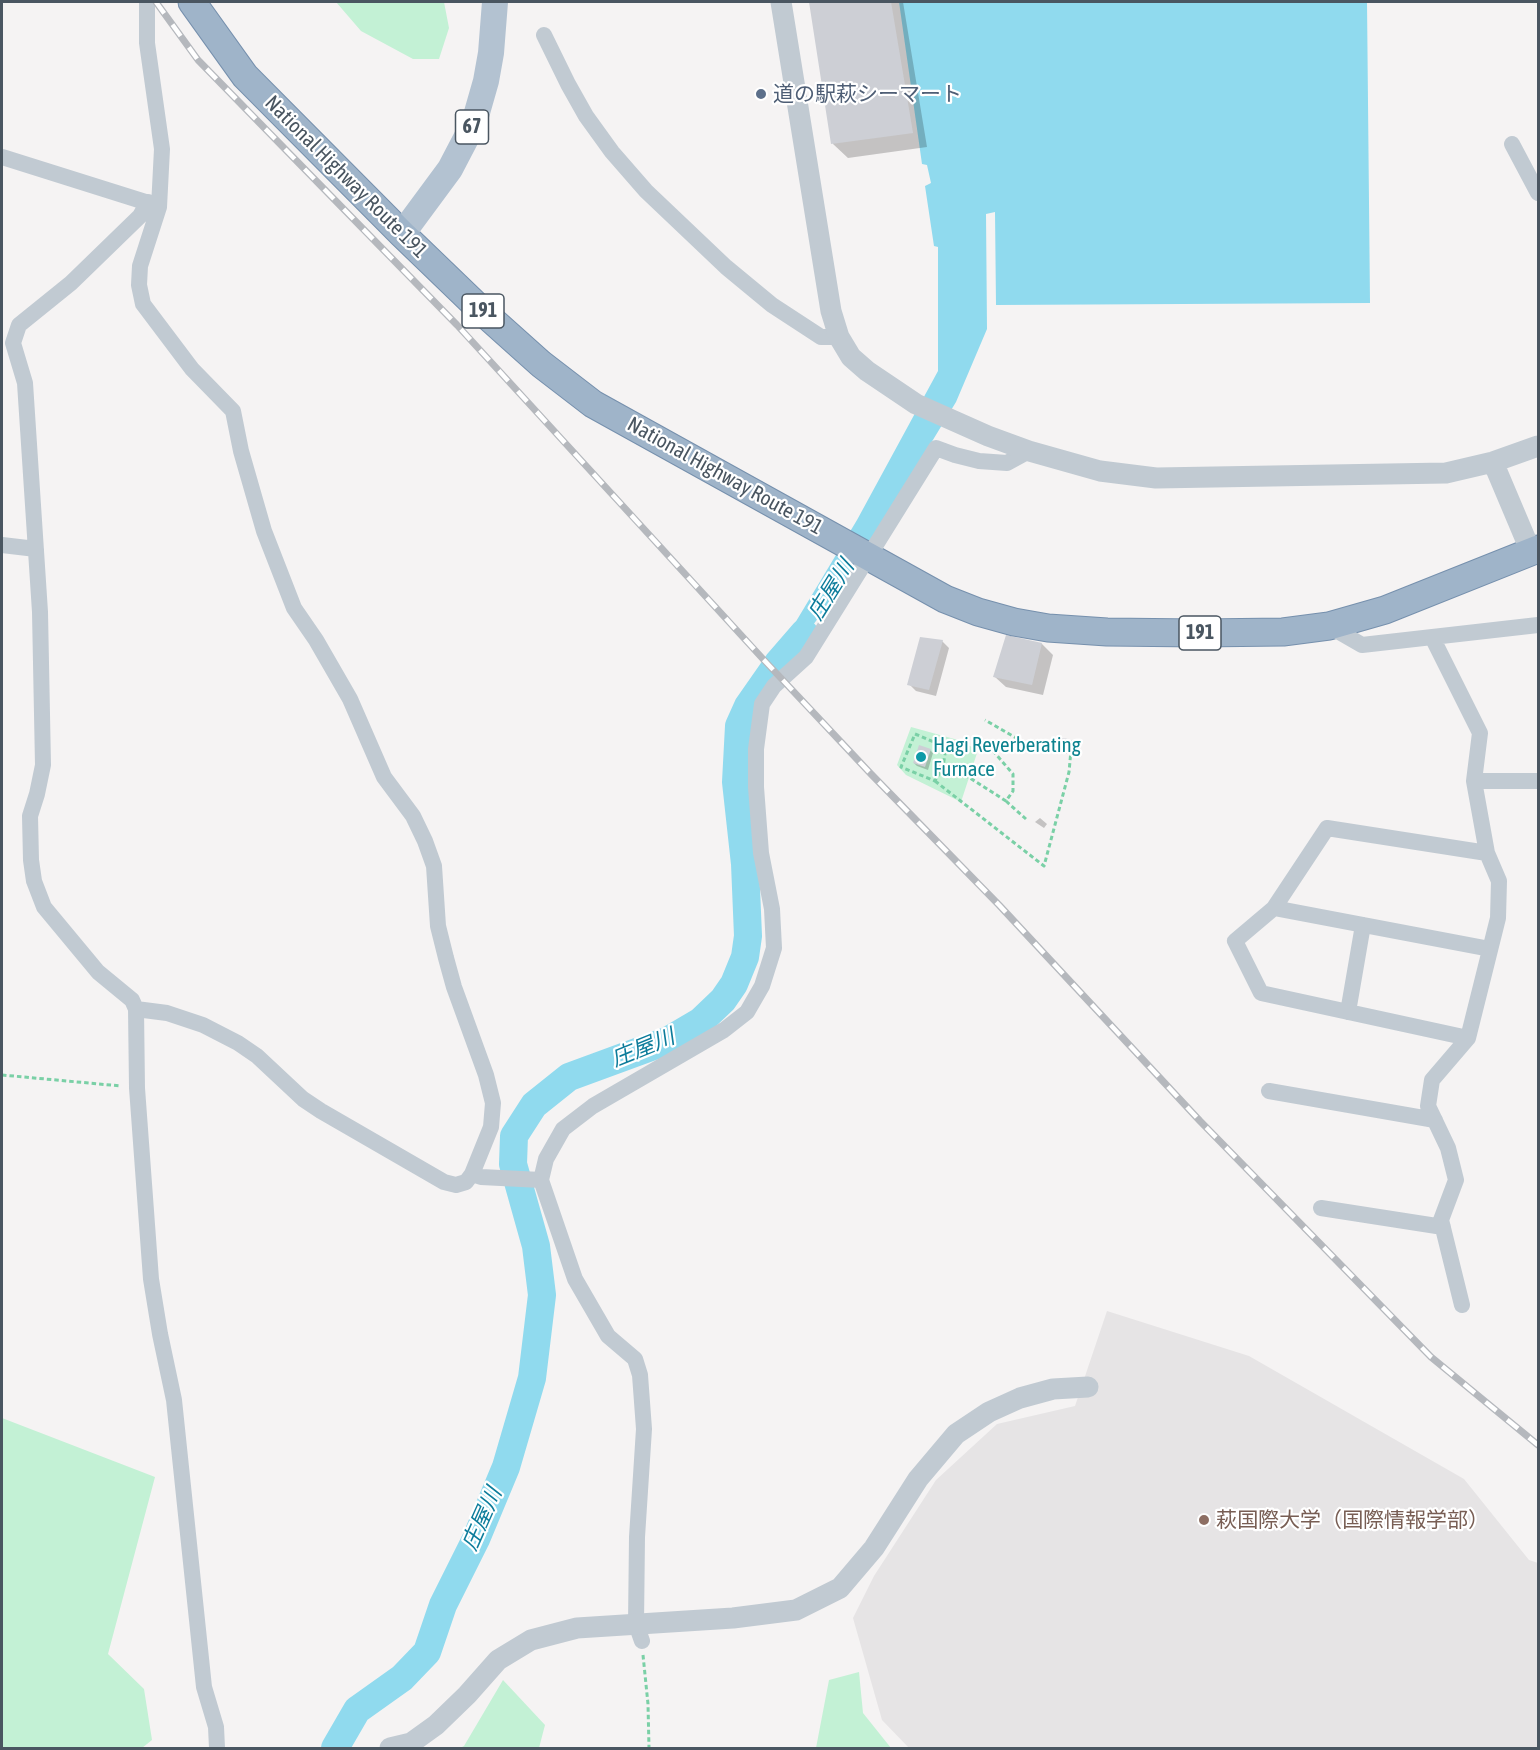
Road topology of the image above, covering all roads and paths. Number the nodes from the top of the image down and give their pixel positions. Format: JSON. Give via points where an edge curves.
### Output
{"nodes":[{"id":1,"x":147,"y":2,"type":"edge"},
{"id":2,"x":192,"y":2,"type":"edge"},
{"id":3,"x":495,"y":2,"type":"edge"},
{"id":4,"x":781,"y":2,"type":"edge"},
{"id":5,"x":544,"y":35,"type":"dead end"},
{"id":6,"x":1512,"y":144,"type":"dead end"},
{"id":7,"x":2,"y":157,"type":"edge"},
{"id":8,"x":1539,"y":193,"type":"edge"},
{"id":9,"x":153,"y":204,"type":"junction"},
{"id":10,"x":402,"y":234,"type":"junction"},
{"id":11,"x":839,"y":336,"type":"junction"},
{"id":12,"x":1539,"y":446,"type":"edge"},
{"id":13,"x":1029,"y":451,"type":"junction"},
{"id":14,"x":1493,"y":462,"type":"junction"},
{"id":15,"x":2,"y":545,"type":"edge"},
{"id":16,"x":36,"y":549,"type":"junction"},
{"id":17,"x":1535,"y":551,"type":"edge"},
{"id":18,"x":867,"y":555,"type":"junction"},
{"id":19,"x":1539,"y":625,"type":"edge"},
{"id":20,"x":1329,"y":626,"type":"junction"},
{"id":21,"x":1432,"y":637,"type":"junction"},
{"id":22,"x":985,"y":720,"type":"dead end"},
{"id":23,"x":1072,"y":739,"type":"dead end"},
{"id":24,"x":943,"y":767,"type":"junction"},
{"id":25,"x":935,"y":781,"type":"junction"},
{"id":26,"x":1474,"y":781,"type":"junction"},
{"id":27,"x":1539,"y":781,"type":"edge"},
{"id":28,"x":1006,"y":801,"type":"junction"},
{"id":29,"x":1026,"y":819,"type":"dead end"},
{"id":30,"x":1487,"y":853,"type":"junction"},
{"id":31,"x":1274,"y":908,"type":"junction"},
{"id":32,"x":1363,"y":925,"type":"junction"},
{"id":33,"x":1490,"y":949,"type":"junction"},
{"id":34,"x":136,"y":1009,"type":"junction"},
{"id":35,"x":1348,"y":1012,"type":"junction"},
{"id":36,"x":1468,"y":1038,"type":"junction"},
{"id":37,"x":2,"y":1076,"type":"edge"},
{"id":38,"x":137,"y":1088,"type":"junction"},
{"id":39,"x":1269,"y":1091,"type":"dead end"},
{"id":40,"x":1435,"y":1120,"type":"junction"},
{"id":41,"x":472,"y":1174,"type":"junction"},
{"id":42,"x":541,"y":1180,"type":"junction"},
{"id":43,"x":1321,"y":1208,"type":"dead end"},
{"id":44,"x":1443,"y":1227,"type":"junction"},
{"id":45,"x":1462,"y":1305,"type":"dead end"},
{"id":46,"x":1088,"y":1387,"type":"dead end"},
{"id":47,"x":639,"y":1633,"type":"junction"},
{"id":48,"x":217,"y":1749,"type":"edge"},
{"id":49,"x":390,"y":1749,"type":"edge"},
{"id":50,"x":649,"y":1749,"type":"edge"}],
"edges":[{"from":1,"to":9,"type":"street","via":[[147,43],[162,149]]},
{"from":2,"to":10,"type":"highway","name":"National Highway Route 191","number":"191","via":[[245,76]]},
{"from":3,"to":10,"type":"main road","number":"67","via":[[491,54],[474,123],[450,169]]},
{"from":4,"to":11,"type":"street","via":[[831,311]]},
{"from":5,"to":11,"type":"street","via":[[586,116],[646,191],[772,305],[821,337]]},
{"from":6,"to":8,"type":"street"},
{"from":7,"to":9,"type":"street"},
{"from":9,"to":16,"type":"street","via":[[71,284],[19,325],[13,343],[25,383]]},
{"from":9,"to":41,"type":"street","via":[[140,266],[143,304],[192,369],[233,411],[264,531],[294,608],[350,699],[384,777],[413,816],[434,866],[438,926],[493,1103],[491,1127]]},
{"from":10,"to":18,"type":"highway","name":"National Highway Route 191","number":"191","via":[[541,364],[593,404]]},
{"from":11,"to":13,"type":"street","via":[[851,357],[916,404]]},
{"from":12,"to":14,"type":"street"},
{"from":13,"to":14,"type":"street","via":[[1100,471],[1156,478],[1446,473]]},
{"from":13,"to":18,"type":"street","via":[[1007,463],[979,461],[936,448]]},
{"from":14,"to":17,"type":"street"},
{"from":15,"to":16,"type":"street"},
{"from":16,"to":34,"type":"street","via":[[43,765],[30,816],[34,881],[44,907],[98,972],[132,1000]]},
{"from":17,"to":20,"type":"highway","name":"National Highway Route 191","number":"191","via":[[1385,610]]},
{"from":18,"to":20,"type":"highway","name":"National Highway Route 191","number":"191","via":[[956,603],[1014,622],[1048,628],[1199,633],[1283,632]]},
{"from":18,"to":42,"type":"street","via":[[806,657],[774,686],[762,704],[756,787],[774,948],[762,986],[747,1012],[724,1030],[593,1106],[563,1130],[546,1159]]},
{"from":19,"to":21,"type":"street"},
{"from":20,"to":21,"type":"street","via":[[1362,645]]},
{"from":21,"to":26,"type":"street","via":[[1480,733]]},
{"from":22,"to":28,"type":"path","via":[[1018,739],[994,752],[1013,774],[1013,791]]},
{"from":23,"to":25,"type":"path","via":[[1069,772],[1044,867]]},
{"from":24,"to":25,"type":"path"},
{"from":24,"to":25,"type":"path","via":[[946,747],[915,734],[902,767]]},
{"from":24,"to":28,"type":"path","via":[[970,778]]},
{"from":26,"to":27,"type":"street"},
{"from":26,"to":30,"type":"street"},
{"from":28,"to":29,"type":"path"},
{"from":30,"to":31,"type":"street","via":[[1327,828]]},
{"from":30,"to":33,"type":"street","via":[[1499,881],[1498,918]]},
{"from":31,"to":32,"type":"street"},
{"from":31,"to":35,"type":"street","via":[[1235,941],[1261,993]]},
{"from":32,"to":33,"type":"street"},
{"from":32,"to":35,"type":"street"},
{"from":33,"to":36,"type":"street"},
{"from":34,"to":38,"type":"street"},
{"from":34,"to":41,"type":"street","via":[[167,1013],[238,1043],[321,1112],[444,1182],[456,1185],[466,1182]]},
{"from":35,"to":36,"type":"street"},
{"from":36,"to":40,"type":"street","via":[[1432,1080],[1428,1106]]},
{"from":37,"to":38,"type":"path"},
{"from":38,"to":48,"type":"street","via":[[151,1280],[174,1400],[204,1688],[216,1727]]},
{"from":39,"to":40,"type":"street"},
{"from":40,"to":44,"type":"street","via":[[1448,1149],[1455,1180],[1441,1220]]},
{"from":41,"to":42,"type":"street"},
{"from":42,"to":47,"type":"street","via":[[574,1279],[608,1336],[635,1359],[640,1375],[644,1430],[637,1537]]},
{"from":43,"to":44,"type":"street"},
{"from":44,"to":45,"type":"street"},
{"from":46,"to":47,"type":"street","via":[[1053,1389],[1020,1398],[988,1412],[956,1434],[918,1479],[874,1548],[840,1588],[796,1610]]},
{"from":47,"to":49,"type":"street","via":[[577,1628],[531,1640],[498,1660],[436,1725],[411,1743]]},
{"from":47,"to":50,"type":"path"}]}
